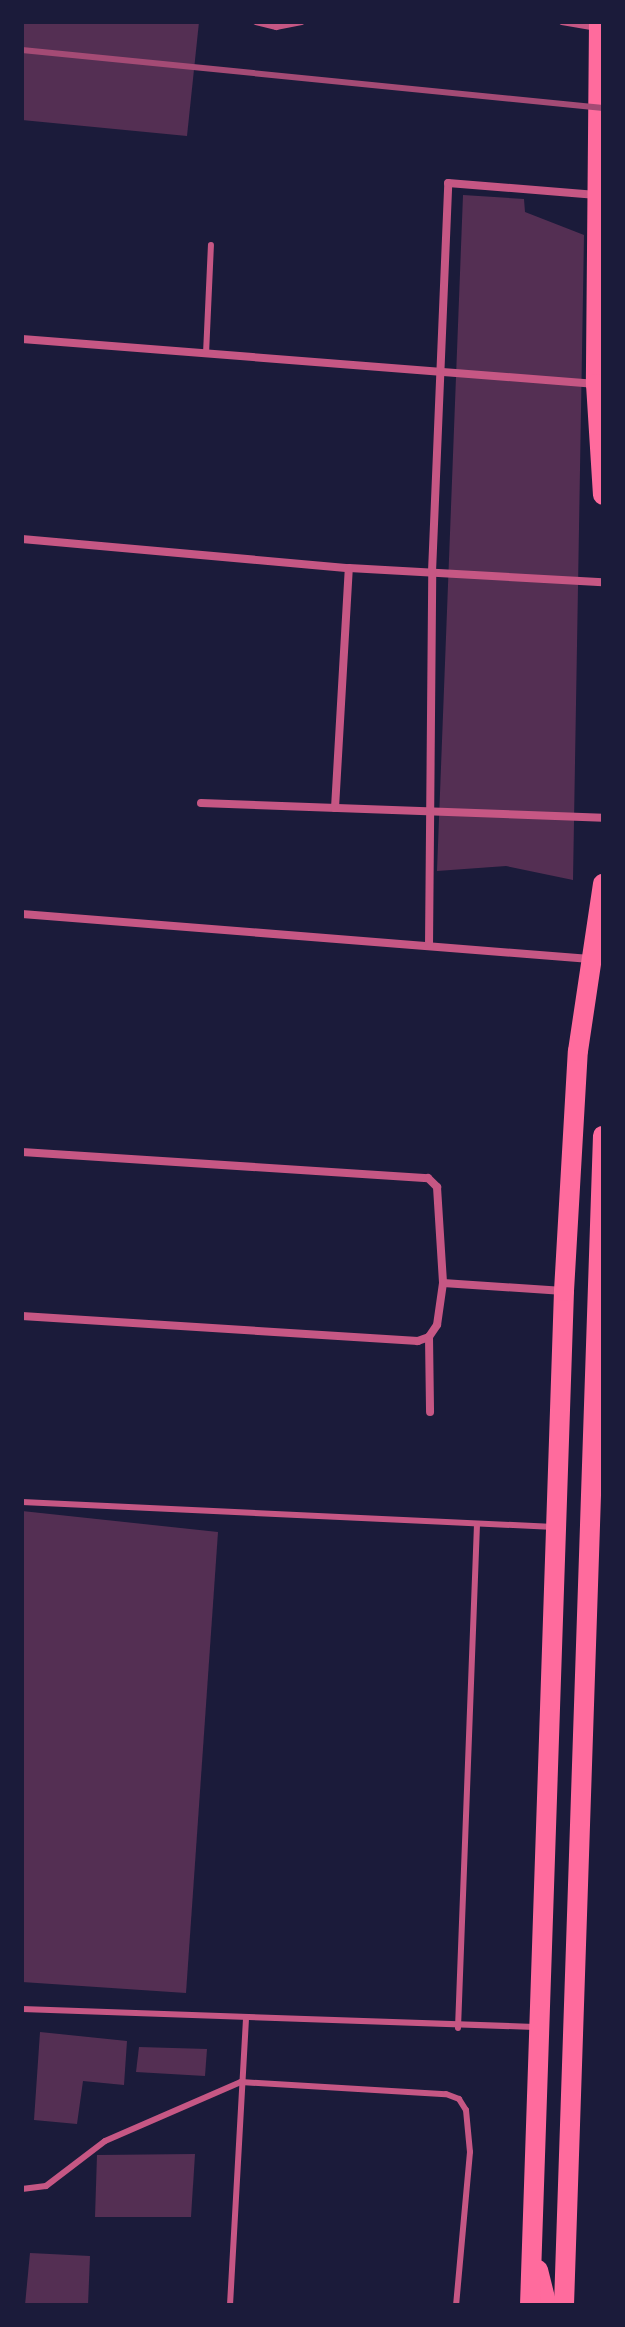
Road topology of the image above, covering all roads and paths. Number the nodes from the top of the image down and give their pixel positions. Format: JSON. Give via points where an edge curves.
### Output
{"nodes":[{"id":1,"x":256,"y":22,"type":"edge"},
{"id":2,"x":302,"y":22,"type":"edge"},
{"id":3,"x":562,"y":22,"type":"edge"},
{"id":4,"x":599,"y":25,"type":"edge"},
{"id":5,"x":597,"y":195,"type":"junction"},
{"id":6,"x":211,"y":245,"type":"dead end"},
{"id":7,"x":22,"y":339,"type":"edge"},
{"id":8,"x":206,"y":354,"type":"junction"},
{"id":9,"x":443,"y":372,"type":"junction"},
{"id":10,"x":596,"y":384,"type":"junction"},
{"id":11,"x":603,"y":495,"type":"edge"},
{"id":12,"x":22,"y":539,"type":"edge"},
{"id":13,"x":349,"y":568,"type":"junction"},
{"id":14,"x":432,"y":572,"type":"junction"},
{"id":15,"x":603,"y":582,"type":"edge"},
{"id":16,"x":201,"y":803,"type":"dead end"},
{"id":17,"x":335,"y":808,"type":"junction"},
{"id":18,"x":427,"y":810,"type":"junction"},
{"id":19,"x":603,"y":818,"type":"edge"},
{"id":20,"x":603,"y":884,"type":"edge"},
{"id":21,"x":22,"y":914,"type":"edge"},
{"id":22,"x":429,"y":946,"type":"junction"},
{"id":23,"x":590,"y":959,"type":"junction"},
{"id":24,"x":603,"y":1136,"type":"edge"},
{"id":25,"x":22,"y":1152,"type":"edge"},
{"id":26,"x":443,"y":1283,"type":"junction"},
{"id":27,"x":564,"y":1291,"type":"junction"},
{"id":28,"x":22,"y":1316,"type":"edge"},
{"id":29,"x":429,"y":1337,"type":"junction"},
{"id":30,"x":430,"y":1412,"type":"dead end"},
{"id":31,"x":22,"y":1502,"type":"edge"},
{"id":32,"x":477,"y":1525,"type":"junction"},
{"id":33,"x":558,"y":1527,"type":"junction"},
{"id":34,"x":22,"y":2009,"type":"edge"},
{"id":35,"x":246,"y":2018,"type":"junction"},
{"id":36,"x":539,"y":2027,"type":"junction"},
{"id":37,"x":458,"y":2028,"type":"junction"},
{"id":38,"x":241,"y":2082,"type":"junction"},
{"id":39,"x":22,"y":2189,"type":"edge"},
{"id":40,"x":533,"y":2246,"type":"junction"},
{"id":41,"x":230,"y":2305,"type":"edge"},
{"id":42,"x":456,"y":2305,"type":"edge"},
{"id":43,"x":530,"y":2305,"type":"edge"},
{"id":44,"x":547,"y":2305,"type":"edge"},
{"id":45,"x":564,"y":2305,"type":"edge"}],
"edges":[{"from":1,"to":2,"type":"lane","via":[[276,27]]},
{"from":3,"to":4,"type":"lane"},
{"from":4,"to":5,"type":"main road"},
{"from":5,"to":9,"type":"street","via":[[448,183]]},
{"from":5,"to":10,"type":"main road"},
{"from":6,"to":8,"type":"lane"},
{"from":7,"to":8,"type":"street"},
{"from":8,"to":9,"type":"street"},
{"from":9,"to":10,"type":"street"},
{"from":9,"to":14,"type":"street"},
{"from":10,"to":11,"type":"main road"},
{"from":12,"to":13,"type":"street"},
{"from":13,"to":14,"type":"street"},
{"from":13,"to":17,"type":"street"},
{"from":14,"to":15,"type":"street"},
{"from":14,"to":18,"type":"street"},
{"from":16,"to":17,"type":"street"},
{"from":17,"to":18,"type":"street"},
{"from":18,"to":19,"type":"street"},
{"from":18,"to":22,"type":"street"},
{"from":20,"to":23,"type":"main road"},
{"from":21,"to":22,"type":"street"},
{"from":22,"to":23,"type":"street"},
{"from":23,"to":27,"type":"main road","via":[[578,1051]]},
{"from":24,"to":45,"type":"main road"},
{"from":25,"to":26,"type":"street","via":[[428,1178],[437,1187]]},
{"from":26,"to":27,"type":"street"},
{"from":26,"to":29,"type":"street","via":[[437,1325]]},
{"from":27,"to":33,"type":"main road"},
{"from":28,"to":29,"type":"street","via":[[418,1341]]},
{"from":29,"to":30,"type":"street"},
{"from":31,"to":32,"type":"lane"},
{"from":32,"to":33,"type":"lane"},
{"from":32,"to":37,"type":"lane"},
{"from":33,"to":36,"type":"main road"},
{"from":34,"to":35,"type":"lane"},
{"from":35,"to":37,"type":"lane"},
{"from":35,"to":38,"type":"lane"},
{"from":36,"to":37,"type":"lane"},
{"from":36,"to":40,"type":"main road"},
{"from":38,"to":39,"type":"lane","via":[[105,2141],[46,2186]]},
{"from":38,"to":41,"type":"lane"},
{"from":38,"to":42,"type":"lane","via":[[459,2099],[466,2110],[470,2152]]},
{"from":40,"to":43,"type":"main road"},
{"from":40,"to":44,"type":"main road"}]}
